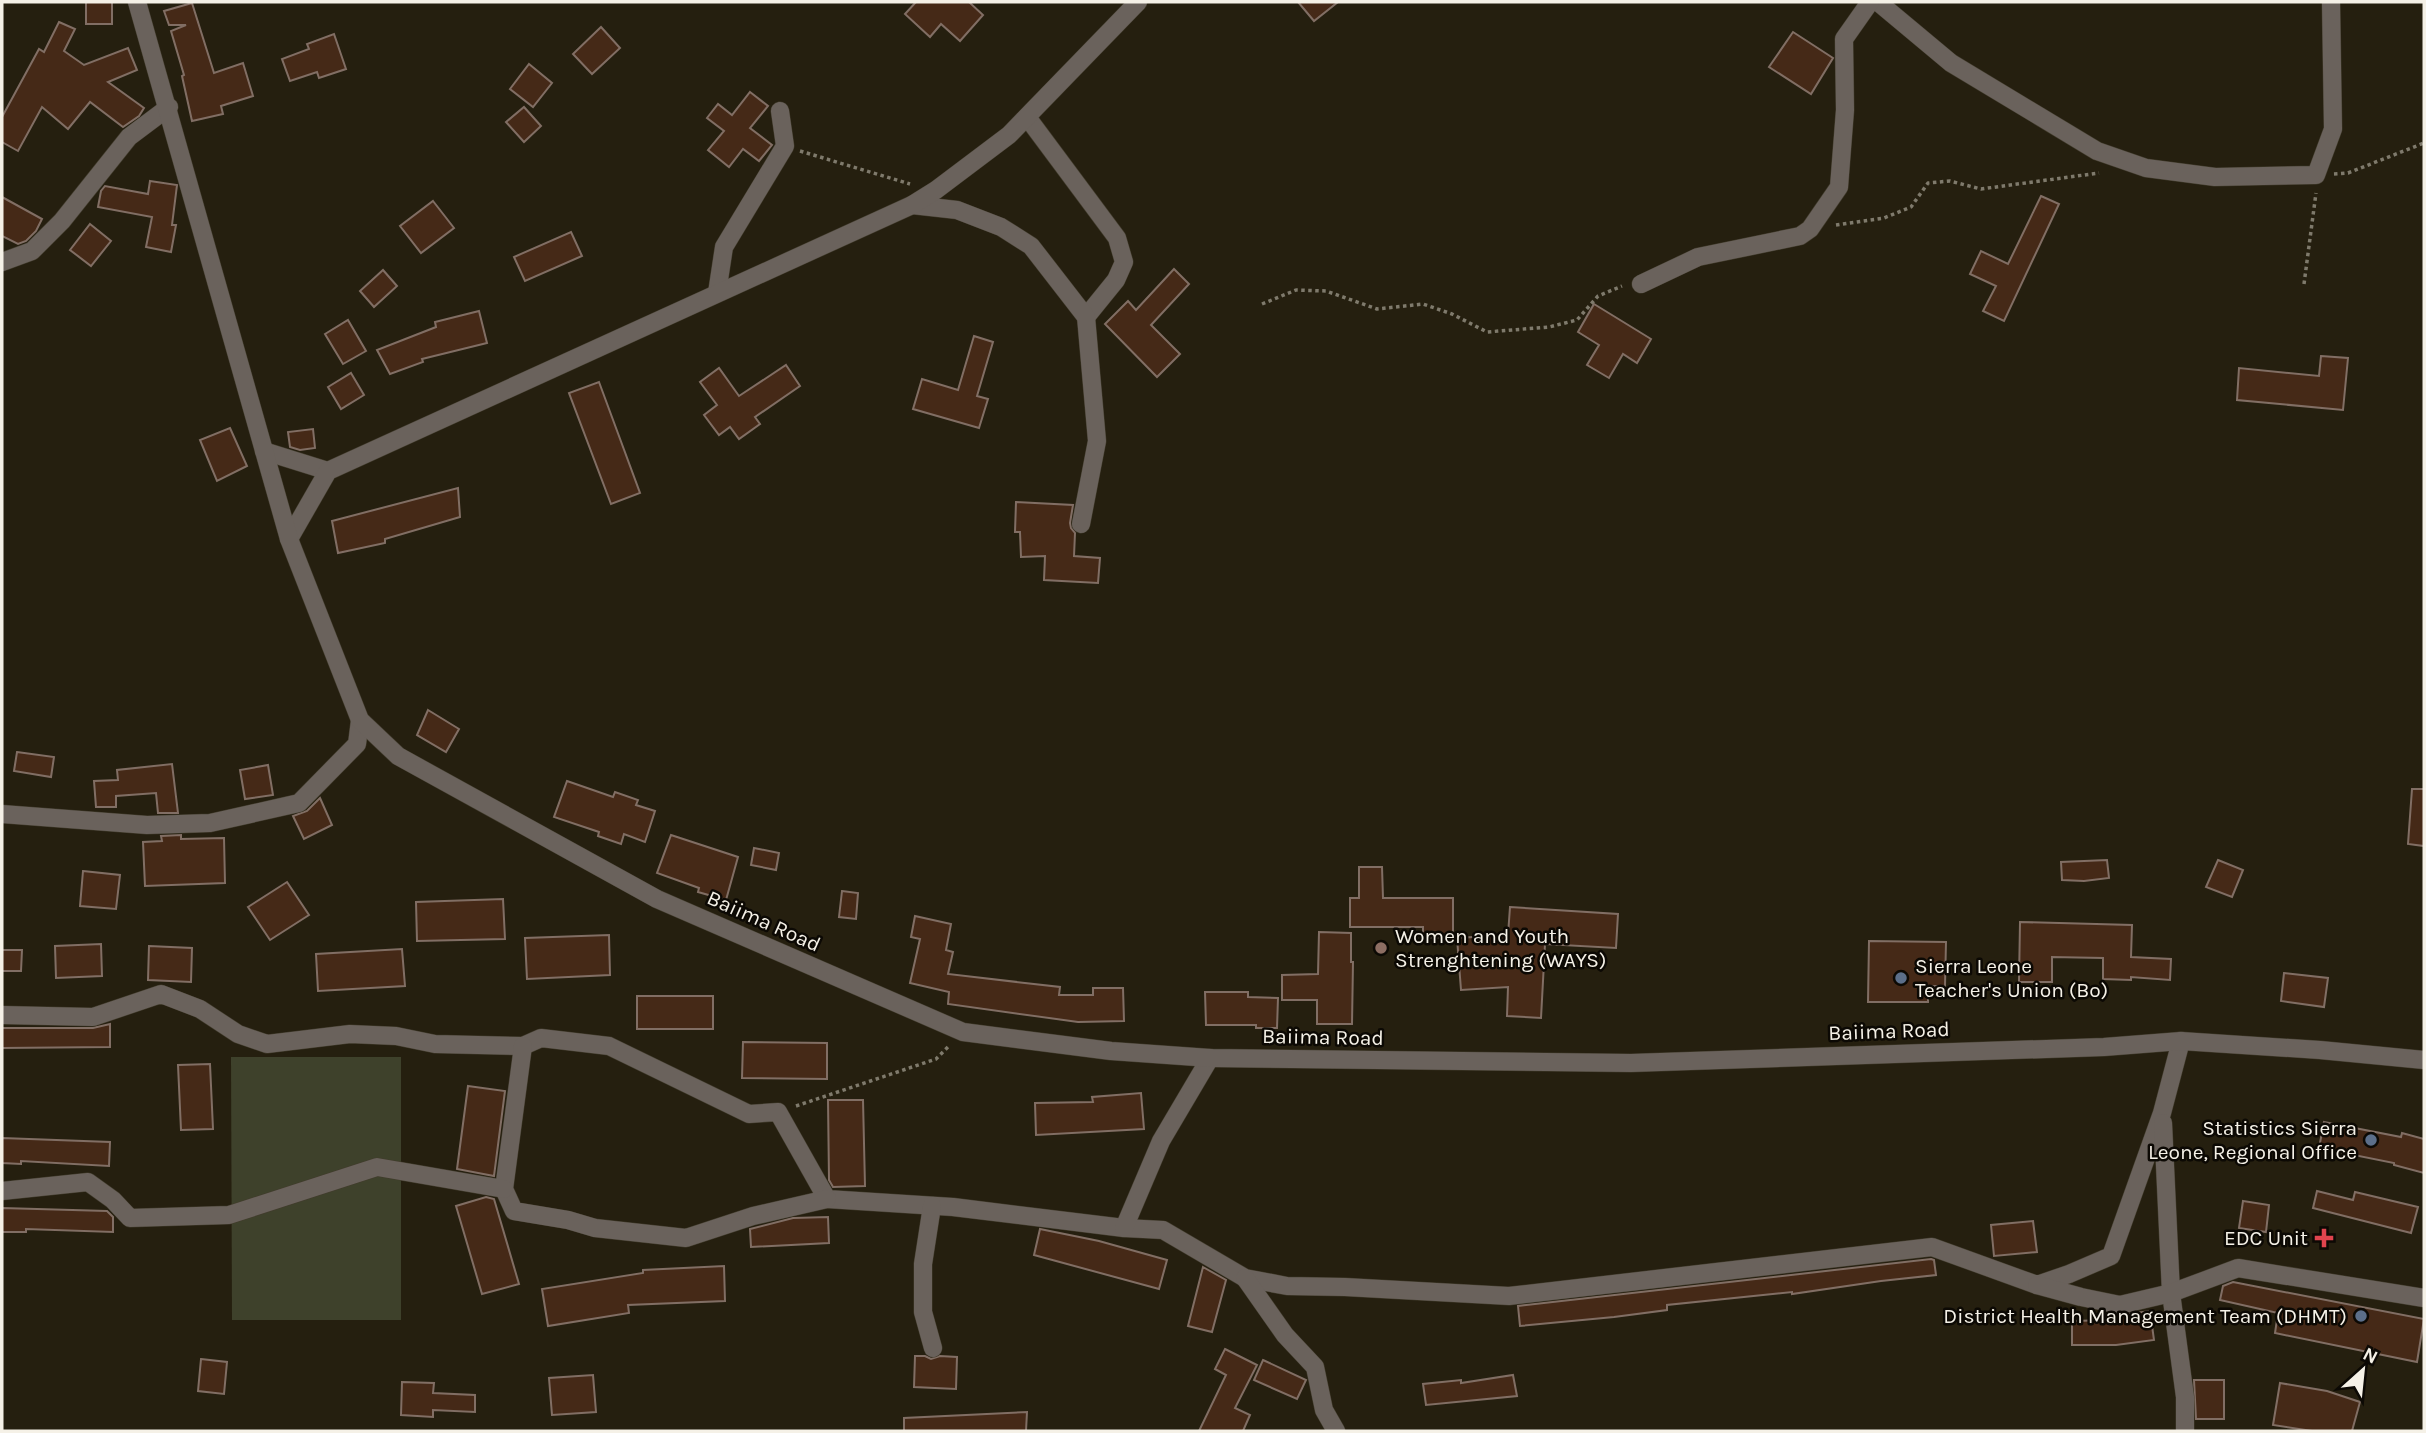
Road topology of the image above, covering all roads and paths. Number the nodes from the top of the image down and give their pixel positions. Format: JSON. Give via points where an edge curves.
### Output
{"nodes":[{"id":1,"x":137,"y":2,"type":"edge"},
{"id":2,"x":1138,"y":2,"type":"edge"},
{"id":3,"x":1870,"y":2,"type":"edge"},
{"id":4,"x":1878,"y":2,"type":"edge"},
{"id":5,"x":2331,"y":2,"type":"edge"},
{"id":6,"x":169,"y":107,"type":"junction"},
{"id":7,"x":780,"y":111,"type":"dead end"},
{"id":8,"x":1027,"y":117,"type":"junction"},
{"id":9,"x":2424,"y":143,"type":"edge"},
{"id":10,"x":785,"y":146,"type":"junction"},
{"id":11,"x":2100,"y":173,"type":"dead end"},
{"id":12,"x":2316,"y":175,"type":"junction"},
{"id":13,"x":936,"y":190,"type":"junction"},
{"id":14,"x":912,"y":205,"type":"junction"},
{"id":15,"x":1810,"y":229,"type":"junction"},
{"id":16,"x":2,"y":262,"type":"edge"},
{"id":17,"x":1641,"y":284,"type":"joint"},
{"id":18,"x":2304,"y":284,"type":"dead end"},
{"id":19,"x":717,"y":293,"type":"junction"},
{"id":20,"x":1262,"y":304,"type":"dead end"},
{"id":21,"x":1086,"y":317,"type":"junction"},
{"id":22,"x":264,"y":451,"type":"junction"},
{"id":23,"x":328,"y":471,"type":"junction"},
{"id":24,"x":1081,"y":523,"type":"dead end"},
{"id":25,"x":289,"y":539,"type":"junction"},
{"id":26,"x":360,"y":720,"type":"junction"},
{"id":27,"x":2,"y":814,"type":"edge"},
{"id":28,"x":2,"y":1015,"type":"edge"},
{"id":29,"x":963,"y":1032,"type":"junction"},
{"id":30,"x":2180,"y":1041,"type":"junction"},
{"id":31,"x":523,"y":1046,"type":"junction"},
{"id":32,"x":1210,"y":1059,"type":"junction"},
{"id":33,"x":2424,"y":1060,"type":"edge"},
{"id":34,"x":778,"y":1112,"type":"junction"},
{"id":35,"x":2162,"y":1113,"type":"junction"},
{"id":36,"x":504,"y":1189,"type":"junction"},
{"id":37,"x":2,"y":1191,"type":"edge"},
{"id":38,"x":827,"y":1199,"type":"junction"},
{"id":39,"x":932,"y":1206,"type":"junction"},
{"id":40,"x":1124,"y":1228,"type":"junction"},
{"id":41,"x":1245,"y":1279,"type":"junction"},
{"id":42,"x":2037,"y":1284,"type":"junction"},
{"id":43,"x":2171,"y":1293,"type":"junction"},
{"id":44,"x":2424,"y":1298,"type":"edge"},
{"id":45,"x":933,"y":1348,"type":"dead end"},
{"id":46,"x":1336,"y":1431,"type":"edge"},
{"id":47,"x":2185,"y":1431,"type":"edge"}],
"edges":[{"from":1,"to":6,"type":"street","name":"Baiima Road"},
{"from":2,"to":8,"type":"street"},
{"from":3,"to":15,"type":"street","via":[[1844,39],[1839,187]]},
{"from":4,"to":12,"type":"street","via":[[1951,63],[2097,151],[2146,168],[2215,177]]},
{"from":5,"to":12,"type":"street","via":[[2333,129]]},
{"from":6,"to":16,"type":"street","via":[[130,137],[32,251]]},
{"from":6,"to":22,"type":"street","name":"Baiima Road"},
{"from":7,"to":10,"type":"street"},
{"from":8,"to":13,"type":"street"},
{"from":8,"to":21,"type":"street","via":[[1117,238],[1124,262],[1116,280]]},
{"from":9,"to":12,"type":"path","via":[[2348,173]]},
{"from":10,"to":13,"type":"path"},
{"from":10,"to":19,"type":"street","via":[[724,247]]},
{"from":11,"to":15,"type":"path","via":[[1981,189],[1950,181],[1928,183],[1911,207],[1884,218]]},
{"from":12,"to":18,"type":"path"},
{"from":13,"to":14,"type":"street"},
{"from":14,"to":19,"type":"street"},
{"from":14,"to":21,"type":"street","via":[[957,211],[1001,227],[1031,246]]},
{"from":15,"to":17,"type":"street","via":[[1800,236],[1698,257]]},
{"from":17,"to":20,"type":"path","via":[[1598,296],[1577,320],[1487,332],[1423,304],[1377,309],[1326,291],[1296,290]]},
{"from":19,"to":23,"type":"street"},
{"from":21,"to":24,"type":"street","via":[[1097,441]]},
{"from":22,"to":23,"type":"street"},
{"from":22,"to":25,"type":"street","name":"Baiima Road"},
{"from":23,"to":25,"type":"street"},
{"from":25,"to":26,"type":"street","name":"Baiima Road"},
{"from":26,"to":27,"type":"street","via":[[356,744],[299,803],[211,823],[147,825]]},
{"from":26,"to":29,"type":"street","name":"Baiima Road","via":[[398,756],[657,899]]},
{"from":28,"to":31,"type":"street","via":[[93,1017],[161,994],[267,1044],[350,1034],[435,1044]]},
{"from":29,"to":32,"type":"street","name":"Baiima Road"},
{"from":29,"to":34,"type":"path","via":[[936,1059]]},
{"from":30,"to":32,"type":"street","name":"Baiima Road","via":[[1631,1063]]},
{"from":30,"to":33,"type":"street","name":"Baiima Road"},
{"from":30,"to":35,"type":"street"},
{"from":31,"to":34,"type":"street","via":[[541,1038],[609,1046],[749,1114]]},
{"from":31,"to":36,"type":"street"},
{"from":32,"to":40,"type":"street","via":[[1161,1141]]},
{"from":34,"to":38,"type":"street"},
{"from":35,"to":42,"type":"street","via":[[2111,1256]]},
{"from":35,"to":43,"type":"street"},
{"from":36,"to":37,"type":"street","via":[[377,1167],[229,1215],[130,1218],[88,1182]]},
{"from":36,"to":38,"type":"street","via":[[514,1212],[595,1228],[686,1238]]},
{"from":38,"to":39,"type":"street"},
{"from":39,"to":40,"type":"street"},
{"from":39,"to":45,"type":"street","via":[[923,1264],[923,1312]]},
{"from":40,"to":41,"type":"street","via":[[1163,1230]]},
{"from":41,"to":42,"type":"street","via":[[1287,1286],[1509,1296],[1931,1247]]},
{"from":41,"to":46,"type":"street","via":[[1285,1335],[1315,1367],[1324,1410]]},
{"from":42,"to":43,"type":"street","via":[[2120,1305]]},
{"from":43,"to":44,"type":"street","via":[[2238,1268]]},
{"from":43,"to":47,"type":"street","via":[[2185,1396]]}]}
